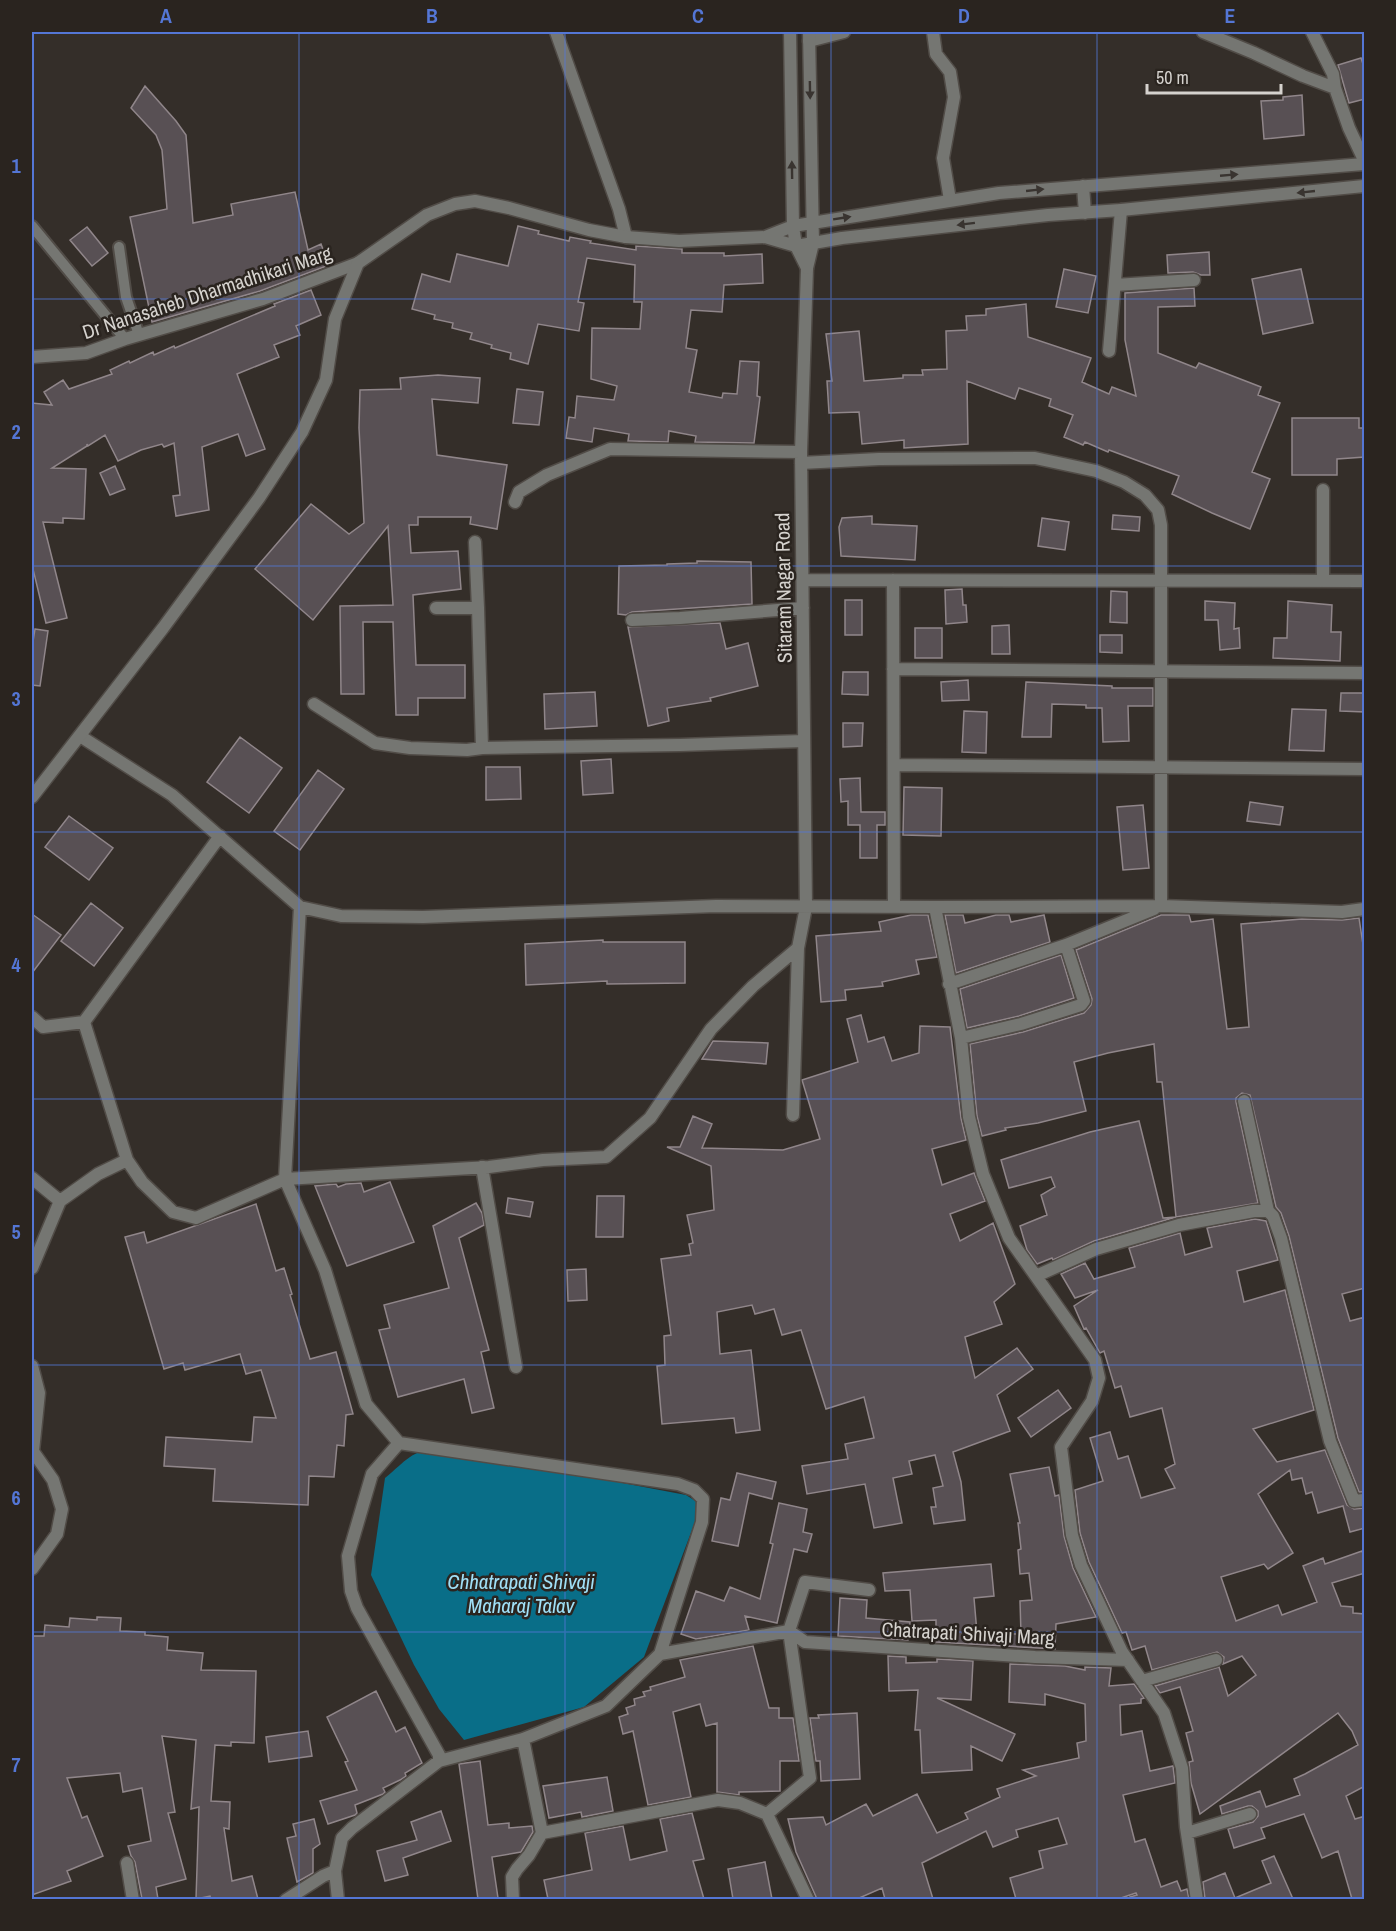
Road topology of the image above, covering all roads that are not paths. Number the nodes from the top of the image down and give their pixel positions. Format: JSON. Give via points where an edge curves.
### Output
{"nodes":[{"id":1,"x":556,"y":32,"type":"edge"},
{"id":2,"x":790,"y":32,"type":"edge"},
{"id":3,"x":844,"y":32,"type":"edge"},
{"id":4,"x":933,"y":32,"type":"edge"},
{"id":5,"x":1203,"y":32,"type":"edge"},
{"id":6,"x":1312,"y":32,"type":"edge"},
{"id":7,"x":809,"y":36,"type":"edge"},
{"id":8,"x":1335,"y":88,"type":"junction"},
{"id":9,"x":1365,"y":162,"type":"edge"},
{"id":10,"x":1083,"y":186,"type":"junction"},
{"id":11,"x":1365,"y":186,"type":"edge"},
{"id":12,"x":950,"y":200,"type":"junction"},
{"id":13,"x":1121,"y":210,"type":"junction"},
{"id":14,"x":1085,"y":213,"type":"junction"},
{"id":15,"x":812,"y":223,"type":"junction"},
{"id":16,"x":32,"y":226,"type":"edge"},
{"id":17,"x":793,"y":226,"type":"junction"},
{"id":18,"x":626,"y":237,"type":"junction"},
{"id":19,"x":765,"y":237,"type":"junction"},
{"id":20,"x":813,"y":243,"type":"junction"},
{"id":21,"x":796,"y":246,"type":"junction"},
{"id":22,"x":119,"y":247,"type":"dead end"},
{"id":23,"x":358,"y":263,"type":"junction"},
{"id":24,"x":807,"y":268,"type":"junction"},
{"id":25,"x":1194,"y":280,"type":"dead end"},
{"id":26,"x":1115,"y":285,"type":"junction"},
{"id":27,"x":139,"y":335,"type":"junction"},
{"id":28,"x":125,"y":339,"type":"junction"},
{"id":29,"x":1109,"y":351,"type":"dead end"},
{"id":30,"x":32,"y":357,"type":"edge"},
{"id":31,"x":801,"y":458,"type":"junction"},
{"id":32,"x":1323,"y":490,"type":"dead end"},
{"id":33,"x":515,"y":502,"type":"dead end"},
{"id":34,"x":475,"y":542,"type":"dead end"},
{"id":35,"x":803,"y":580,"type":"junction"},
{"id":36,"x":892,"y":580,"type":"junction"},
{"id":37,"x":1161,"y":581,"type":"junction"},
{"id":38,"x":1323,"y":581,"type":"junction"},
{"id":39,"x":1365,"y":581,"type":"edge"},
{"id":40,"x":436,"y":608,"type":"dead end"},
{"id":41,"x":478,"y":608,"type":"junction"},
{"id":42,"x":803,"y":608,"type":"junction"},
{"id":43,"x":632,"y":620,"type":"dead end"},
{"id":44,"x":893,"y":669,"type":"junction"},
{"id":45,"x":1162,"y":672,"type":"junction"},
{"id":46,"x":1365,"y":673,"type":"edge"},
{"id":47,"x":314,"y":704,"type":"dead end"},
{"id":48,"x":80,"y":736,"type":"junction"},
{"id":49,"x":804,"y":741,"type":"junction"},
{"id":50,"x":482,"y":748,"type":"junction"},
{"id":51,"x":894,"y":765,"type":"junction"},
{"id":52,"x":1161,"y":767,"type":"junction"},
{"id":53,"x":1365,"y":769,"type":"edge"},
{"id":54,"x":32,"y":797,"type":"edge"},
{"id":55,"x":220,"y":836,"type":"junction"},
{"id":56,"x":894,"y":906,"type":"junction"},
{"id":57,"x":1161,"y":906,"type":"junction"},
{"id":58,"x":300,"y":907,"type":"junction"},
{"id":59,"x":806,"y":907,"type":"junction"},
{"id":60,"x":935,"y":908,"type":"junction"},
{"id":61,"x":1365,"y":909,"type":"edge"},
{"id":62,"x":1066,"y":945,"type":"junction"},
{"id":63,"x":798,"y":948,"type":"junction"},
{"id":64,"x":949,"y":984,"type":"junction"},
{"id":65,"x":32,"y":1017,"type":"edge"},
{"id":66,"x":84,"y":1022,"type":"junction"},
{"id":67,"x":961,"y":1038,"type":"junction"},
{"id":68,"x":1244,"y":1101,"type":"dead end"},
{"id":69,"x":793,"y":1115,"type":"dead end"},
{"id":70,"x":127,"y":1160,"type":"junction"},
{"id":71,"x":482,"y":1167,"type":"junction"},
{"id":72,"x":32,"y":1178,"type":"edge"},
{"id":73,"x":285,"y":1179,"type":"junction"},
{"id":74,"x":60,"y":1201,"type":"junction"},
{"id":75,"x":1268,"y":1211,"type":"junction"},
{"id":76,"x":32,"y":1269,"type":"edge"},
{"id":77,"x":1036,"y":1276,"type":"junction"},
{"id":78,"x":32,"y":1366,"type":"edge"},
{"id":79,"x":516,"y":1367,"type":"dead end"},
{"id":80,"x":34,"y":1385,"type":"edge"},
{"id":81,"x":399,"y":1443,"type":"junction"},
{"id":82,"x":32,"y":1451,"type":"edge"},
{"id":83,"x":1365,"y":1500,"type":"edge"},
{"id":84,"x":32,"y":1569,"type":"edge"},
{"id":85,"x":869,"y":1590,"type":"dead end"},
{"id":86,"x":789,"y":1631,"type":"junction"},
{"id":87,"x":660,"y":1654,"type":"junction"},
{"id":88,"x":1128,"y":1660,"type":"junction"},
{"id":89,"x":1216,"y":1660,"type":"dead end"},
{"id":90,"x":1142,"y":1681,"type":"junction"},
{"id":91,"x":523,"y":1739,"type":"junction"},
{"id":92,"x":439,"y":1761,"type":"junction"},
{"id":93,"x":767,"y":1814,"type":"junction"},
{"id":94,"x":1250,"y":1814,"type":"dead end"},
{"id":95,"x":542,"y":1833,"type":"junction"},
{"id":96,"x":1187,"y":1833,"type":"junction"},
{"id":97,"x":127,"y":1863,"type":"dead end"},
{"id":98,"x":335,"y":1871,"type":"junction"},
{"id":99,"x":133,"y":1899,"type":"edge"},
{"id":100,"x":286,"y":1899,"type":"edge"},
{"id":101,"x":338,"y":1899,"type":"edge"},
{"id":102,"x":513,"y":1899,"type":"edge"},
{"id":103,"x":808,"y":1899,"type":"edge"},
{"id":104,"x":1197,"y":1899,"type":"edge"}],
"edges":[{"from":1,"to":18,"type":"street"},
{"from":17,"to":2,"type":"street","one_way":true},
{"from":3,"to":7,"type":"street"},
{"from":4,"to":12,"type":"street","via":[[936,54],[950,72],[954,97],[943,159]]},
{"from":5,"to":8,"type":"street"},
{"from":6,"to":8,"type":"street","via":[[1333,74]]},
{"from":7,"to":15,"type":"street","name":"Sitaram Nagar Road","one_way":true},
{"from":8,"to":9,"type":"street"},
{"from":10,"to":9,"type":"street","one_way":true},
{"from":12,"to":10,"type":"street","one_way":true},
{"from":10,"to":14,"type":"street"},
{"from":11,"to":13,"type":"street","one_way":true},
{"from":15,"to":12,"type":"street","one_way":true},
{"from":13,"to":14,"type":"street"},
{"from":13,"to":26,"type":"street"},
{"from":14,"to":20,"type":"street","one_way":true},
{"from":15,"to":17,"type":"street"},
{"from":15,"to":20,"type":"street","name":"Sitaram Nagar Road"},
{"from":16,"to":28,"type":"lane"},
{"from":17,"to":19,"type":"street"},
{"from":17,"to":21,"type":"street"},
{"from":18,"to":19,"type":"street","name":"Dr Nanasaheb Dharmadhikari Marg"},
{"from":18,"to":23,"type":"street","name":"Dr Nanasaheb Dharmadhikari Marg","via":[[475,201],[427,215]]},
{"from":19,"to":21,"type":"street"},
{"from":20,"to":21,"type":"street"},
{"from":20,"to":24,"type":"street","name":"Sitaram Nagar Road"},
{"from":21,"to":24,"type":"street"},
{"from":22,"to":27,"type":"lane","via":[[126,297]]},
{"from":23,"to":27,"type":"street","name":"Dr Nanasaheb Dharmadhikari Marg","via":[[263,299]]},
{"from":23,"to":48,"type":"street","via":[[335,319],[326,380],[302,432],[260,498]]},
{"from":24,"to":31,"type":"street","name":"Sitaram Nagar Road"},
{"from":25,"to":26,"type":"street"},
{"from":26,"to":29,"type":"street"},
{"from":27,"to":28,"type":"street","name":"Dr Nanasaheb Dharmadhikari Marg"},
{"from":28,"to":30,"type":"street","name":"Dr Nanasaheb Dharmadhikari Marg","via":[[86,353]]},
{"from":31,"to":33,"type":"street","via":[[610,449],[547,475],[519,492]]},
{"from":31,"to":35,"type":"street","name":"Sitaram Nagar Road"},
{"from":31,"to":37,"type":"street","via":[[1035,458],[1096,471],[1124,482],[1158,510]]},
{"from":32,"to":38,"type":"street"},
{"from":34,"to":41,"type":"street"},
{"from":35,"to":36,"type":"street"},
{"from":35,"to":42,"type":"street","name":"Sitaram Nagar Road"},
{"from":36,"to":37,"type":"street"},
{"from":36,"to":44,"type":"street"},
{"from":37,"to":38,"type":"street"},
{"from":37,"to":45,"type":"street"},
{"from":38,"to":39,"type":"street"},
{"from":40,"to":41,"type":"street"},
{"from":41,"to":50,"type":"street"},
{"from":42,"to":43,"type":"street"},
{"from":42,"to":49,"type":"street","name":"Sitaram Nagar Road"},
{"from":44,"to":45,"type":"street"},
{"from":44,"to":51,"type":"street"},
{"from":45,"to":46,"type":"street"},
{"from":45,"to":52,"type":"street"},
{"from":47,"to":50,"type":"street","via":[[375,743],[410,748]]},
{"from":48,"to":54,"type":"street"},
{"from":48,"to":55,"type":"street","via":[[172,795]]},
{"from":49,"to":50,"type":"street"},
{"from":49,"to":59,"type":"street","name":"Sitaram Nagar Road"},
{"from":51,"to":52,"type":"street"},
{"from":51,"to":56,"type":"street"},
{"from":52,"to":53,"type":"street"},
{"from":52,"to":57,"type":"street"},
{"from":55,"to":58,"type":"street"},
{"from":55,"to":66,"type":"street"},
{"from":56,"to":59,"type":"street"},
{"from":56,"to":60,"type":"street"},
{"from":57,"to":60,"type":"street"},
{"from":57,"to":61,"type":"street","via":[[1342,912]]},
{"from":57,"to":62,"type":"street"},
{"from":58,"to":59,"type":"street","via":[[341,916],[423,917],[716,906]]},
{"from":58,"to":73,"type":"street"},
{"from":59,"to":63,"type":"street","name":"Sitaram Nagar Road"},
{"from":60,"to":64,"type":"street"},
{"from":62,"to":64,"type":"street"},
{"from":62,"to":67,"type":"street","via":[[1084,1002],[1081,1005]]},
{"from":63,"to":69,"type":"street","name":"Sitaram Nagar Road"},
{"from":63,"to":71,"type":"street","via":[[711,1029],[650,1118],[606,1157]]},
{"from":64,"to":67,"type":"street"},
{"from":65,"to":66,"type":"street","via":[[43,1027]]},
{"from":66,"to":70,"type":"street"},
{"from":67,"to":77,"type":"street","via":[[969,1117],[984,1174],[1009,1238]]},
{"from":68,"to":75,"type":"street"},
{"from":70,"to":73,"type":"street","via":[[142,1182],[173,1212],[196,1218]]},
{"from":70,"to":74,"type":"street","via":[[98,1174]]},
{"from":71,"to":73,"type":"street"},
{"from":71,"to":79,"type":"street"},
{"from":72,"to":74,"type":"street"},
{"from":73,"to":81,"type":"street","via":[[325,1270],[366,1404]]},
{"from":74,"to":76,"type":"street"},
{"from":75,"to":77,"type":"street","via":[[1254,1210],[1179,1225],[1096,1249]]},
{"from":75,"to":83,"type":"street","via":[[1281,1238],[1330,1441],[1354,1501]]},
{"from":77,"to":88,"type":"street","via":[[1095,1360],[1099,1378],[1092,1401],[1061,1447],[1072,1535],[1081,1565]]},
{"from":78,"to":80,"type":"street"},
{"from":80,"to":82,"type":"street","via":[[39,1393]]},
{"from":81,"to":87,"type":"street","via":[[678,1484],[694,1490],[704,1499],[702,1522]]},
{"from":81,"to":92,"type":"street","via":[[372,1474],[348,1556],[351,1591]]},
{"from":82,"to":84,"type":"street","via":[[53,1480],[62,1509],[57,1533]]},
{"from":85,"to":86,"type":"street","via":[[806,1582]]},
{"from":86,"to":87,"type":"street"},
{"from":86,"to":88,"type":"street","name":"Chatrapati Shivaji Marg","via":[[805,1642]]},
{"from":86,"to":93,"type":"street","via":[[810,1778]]},
{"from":87,"to":91,"type":"street","via":[[606,1706]]},
{"from":88,"to":90,"type":"street"},
{"from":89,"to":90,"type":"street"},
{"from":90,"to":96,"type":"street","via":[[1164,1713],[1182,1768]]},
{"from":91,"to":92,"type":"street"},
{"from":91,"to":95,"type":"street"},
{"from":92,"to":98,"type":"street","via":[[342,1838]]},
{"from":93,"to":95,"type":"street","via":[[740,1803],[718,1800]]},
{"from":93,"to":103,"type":"street"},
{"from":94,"to":96,"type":"street"},
{"from":95,"to":102,"type":"street","via":[[512,1876]]},
{"from":96,"to":104,"type":"street"},
{"from":97,"to":99,"type":"street"},
{"from":98,"to":100,"type":"street"},
{"from":98,"to":101,"type":"street"}]}
